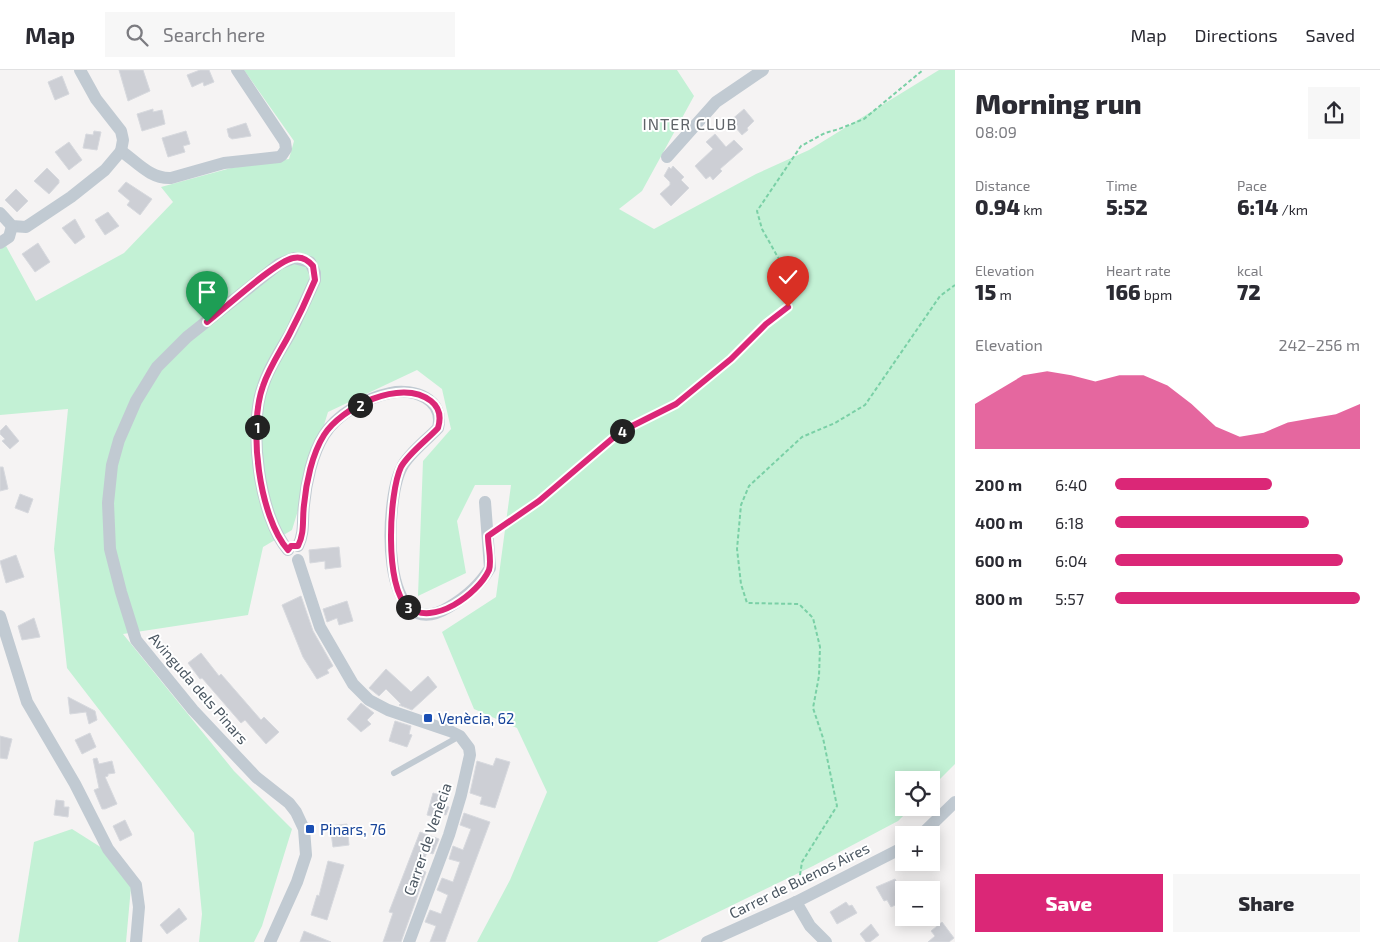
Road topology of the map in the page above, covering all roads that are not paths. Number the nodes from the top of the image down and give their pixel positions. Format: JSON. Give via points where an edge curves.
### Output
{"nodes":[{"id":1,"x":80,"y":70,"type":"edge"},
{"id":2,"x":237,"y":70,"type":"edge"},
{"id":3,"x":763,"y":70,"type":"edge"},
{"id":4,"x":121,"y":151,"type":"junction"},
{"id":5,"x":667,"y":158,"type":"dead end"},
{"id":6,"x":0,"y":213,"type":"edge"},
{"id":7,"x":12,"y":226,"type":"junction"},
{"id":8,"x":0,"y":243,"type":"edge"},
{"id":9,"x":485,"y":502,"type":"dead end"},
{"id":10,"x":293,"y":548,"type":"junction"},
{"id":11,"x":0,"y":616,"type":"edge"},
{"id":12,"x":460,"y":736,"type":"junction"},
{"id":13,"x":394,"y":772,"type":"dead end"},
{"id":14,"x":955,"y":802,"type":"edge"},
{"id":15,"x":930,"y":826,"type":"edge"},
{"id":16,"x":895,"y":852,"type":"edge"},
{"id":17,"x":796,"y":902,"type":"junction"},
{"id":18,"x":136,"y":942,"type":"edge"},
{"id":19,"x":270,"y":942,"type":"edge"},
{"id":20,"x":409,"y":942,"type":"edge"},
{"id":21,"x":707,"y":942,"type":"edge"},
{"id":22,"x":826,"y":942,"type":"edge"}],
"edges":[{"from":1,"to":4,"type":"street","via":[[96,99],[121,130]]},
{"from":2,"to":4,"type":"street","via":[[285,142],[286,149],[282,155],[242,160],[162,178]]},
{"from":3,"to":5,"type":"street","via":[[716,102]]},
{"from":4,"to":7,"type":"street","via":[[105,170],[71,197],[26,227]]},
{"from":6,"to":7,"type":"street"},
{"from":7,"to":8,"type":"street","via":[[9,237]]},
{"from":9,"to":10,"type":"street","via":[[490,568],[478,586],[444,610],[430,614],[414,611],[403,602],[395,581],[391,533],[394,494],[402,465],[438,428],[440,420],[439,412],[428,398],[408,392],[390,393],[354,408],[332,424],[322,437],[308,476],[303,506],[304,530]]},
{"from":10,"to":12,"type":"street","via":[[288,557],[298,560],[320,627],[353,684],[370,700],[388,710]]},
{"from":10,"to":19,"type":"street","name":"Avinguda dels Pinars","via":[[279,540],[264,495],[258,462],[257,418],[262,386],[315,280],[310,262],[294,258],[279,264],[187,337],[157,368],[136,401],[119,440],[112,465],[108,503],[110,549],[136,640],[193,710],[256,777],[289,803],[304,829],[306,855]]},
{"from":11,"to":18,"type":"street","via":[[27,702],[108,849],[136,885],[139,907]]},
{"from":12,"to":13,"type":"lane"},
{"from":12,"to":20,"type":"street","name":"Carrer de Venècia","via":[[469,748],[470,756],[461,795]]},
{"from":14,"to":15,"type":"street"},
{"from":16,"to":17,"type":"street","name":"Carrer de Buenos Aires"},
{"from":17,"to":21,"type":"street","name":"Carrer de Buenos Aires"},
{"from":17,"to":22,"type":"street","via":[[810,926]]}]}
